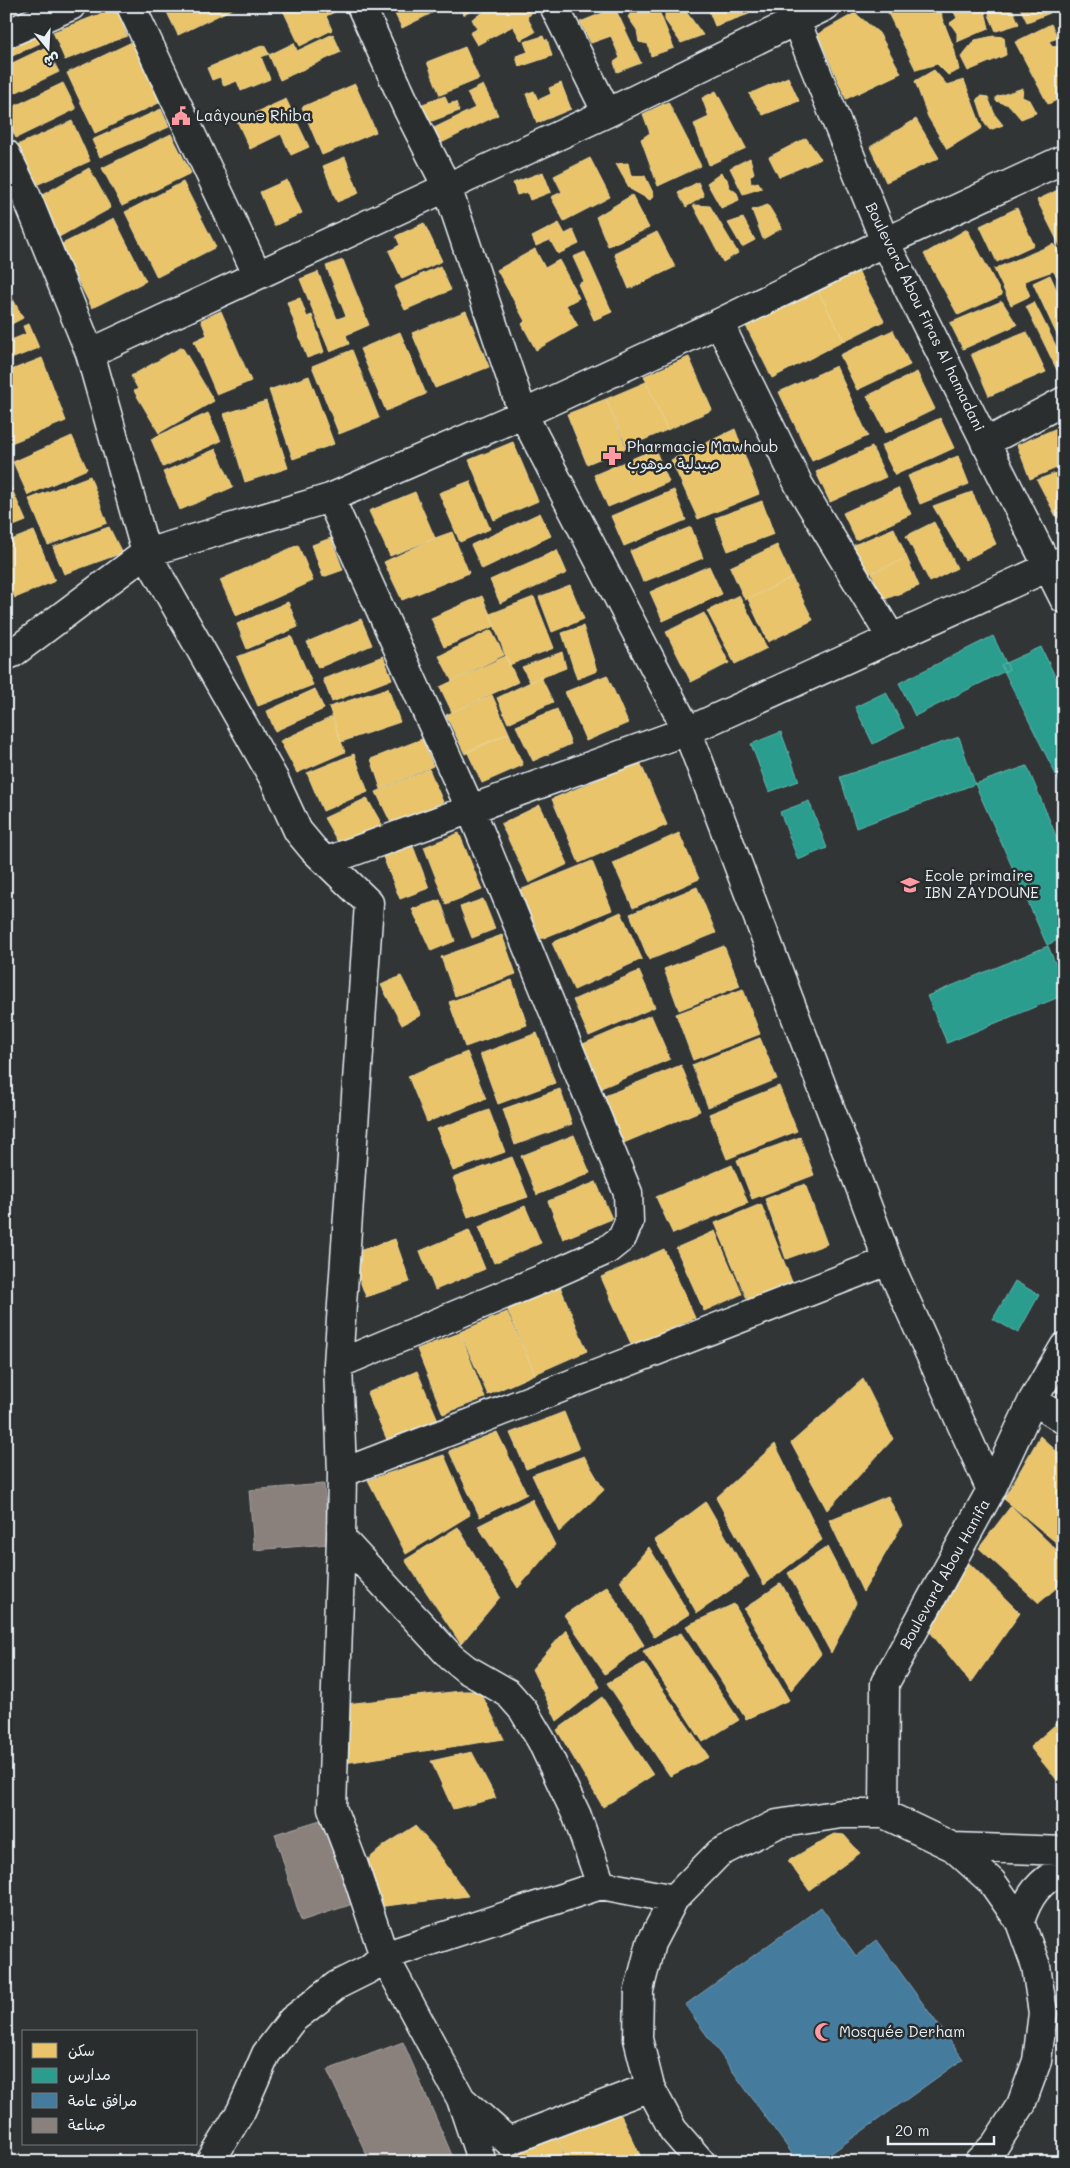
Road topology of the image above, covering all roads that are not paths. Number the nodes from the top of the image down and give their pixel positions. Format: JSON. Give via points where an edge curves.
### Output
{"nodes":[{"id":1,"x":71,"y":6,"type":"edge"},
{"id":2,"x":131,"y":6,"type":"edge"},
{"id":3,"x":361,"y":6,"type":"edge"},
{"id":4,"x":554,"y":6,"type":"edge"},
{"id":5,"x":826,"y":6,"type":"edge"},
{"id":6,"x":792,"y":13,"type":"edge"},
{"id":7,"x":6,"y":34,"type":"edge"},
{"id":8,"x":607,"y":113,"type":"junction"},
{"id":9,"x":6,"y":154,"type":"edge"},
{"id":10,"x":1064,"y":160,"type":"edge"},
{"id":11,"x":446,"y":187,"type":"junction"},
{"id":12,"x":885,"y":242,"type":"junction"},
{"id":13,"x":257,"y":274,"type":"junction"},
{"id":14,"x":719,"y":323,"type":"junction"},
{"id":15,"x":90,"y":353,"type":"junction"},
{"id":16,"x":1064,"y":401,"type":"edge"},
{"id":17,"x":523,"y":414,"type":"junction"},
{"id":18,"x":985,"y":443,"type":"junction"},
{"id":19,"x":330,"y":498,"type":"junction"},
{"id":20,"x":146,"y":553,"type":"junction"},
{"id":21,"x":1056,"y":563,"type":"edge"},
{"id":22,"x":1064,"y":599,"type":"edge"},
{"id":23,"x":892,"y":639,"type":"junction"},
{"id":24,"x":9,"y":649,"type":"edge"},
{"id":25,"x":688,"y":730,"type":"junction"},
{"id":26,"x":471,"y":810,"type":"junction"},
{"id":27,"x":327,"y":861,"type":"junction"},
{"id":28,"x":888,"y":1261,"type":"junction"},
{"id":29,"x":1064,"y":1347,"type":"edge"},
{"id":30,"x":338,"y":1364,"type":"junction"},
{"id":31,"x":1034,"y":1400,"type":"junction"},
{"id":32,"x":1064,"y":1420,"type":"edge"},
{"id":33,"x":342,"y":1473,"type":"junction"},
{"id":34,"x":991,"y":1490,"type":"junction"},
{"id":35,"x":341,"y":1538,"type":"junction"},
{"id":36,"x":884,"y":1814,"type":"junction"},
{"id":37,"x":953,"y":1847,"type":"junction"},
{"id":38,"x":1064,"y":1851,"type":"edge"},
{"id":39,"x":1064,"y":1869,"type":"edge"},
{"id":40,"x":600,"y":1885,"type":"junction"},
{"id":41,"x":674,"y":1899,"type":"junction"},
{"id":42,"x":1020,"y":1922,"type":"junction"},
{"id":43,"x":384,"y":1956,"type":"junction"},
{"id":44,"x":650,"y":2087,"type":"junction"},
{"id":45,"x":461,"y":2099,"type":"junction"},
{"id":46,"x":989,"y":2156,"type":"edge"},
{"id":47,"x":210,"y":2162,"type":"edge"},
{"id":48,"x":482,"y":2162,"type":"edge"},
{"id":49,"x":701,"y":2162,"type":"edge"}],
"edges":[{"from":1,"to":7,"type":"street"},
{"from":2,"to":13,"type":"street"},
{"from":3,"to":11,"type":"street"},
{"from":4,"to":8,"type":"street"},
{"from":5,"to":6,"type":"street"},
{"from":6,"to":8,"type":"street"},
{"from":6,"to":12,"type":"street","name":"Boulevard Abou Firas Al hamadani"},
{"from":8,"to":11,"type":"street"},
{"from":9,"to":15,"type":"street"},
{"from":10,"to":12,"type":"street"},
{"from":11,"to":13,"type":"street"},
{"from":11,"to":17,"type":"street"},
{"from":12,"to":14,"type":"street"},
{"from":12,"to":18,"type":"street","name":"Boulevard Abou Firas Al hamadani"},
{"from":13,"to":15,"type":"street"},
{"from":14,"to":17,"type":"street"},
{"from":14,"to":23,"type":"street","via":[[799,485]]},
{"from":15,"to":20,"type":"street"},
{"from":16,"to":18,"type":"street"},
{"from":17,"to":19,"type":"street"},
{"from":17,"to":25,"type":"street"},
{"from":18,"to":21,"type":"street","name":"Boulevard Abou Firas Al hamadani"},
{"from":19,"to":20,"type":"street"},
{"from":19,"to":26,"type":"street"},
{"from":20,"to":24,"type":"street"},
{"from":20,"to":27,"type":"street","via":[[274,779],[298,831]]},
{"from":21,"to":22,"type":"street","name":"Boulevard Abou Firas Al hamadani"},
{"from":21,"to":23,"type":"street"},
{"from":23,"to":25,"type":"street"},
{"from":25,"to":26,"type":"street"},
{"from":25,"to":28,"type":"street"},
{"from":26,"to":27,"type":"street"},
{"from":26,"to":30,"type":"street","via":[[628,1193],[629,1222],[622,1238],[607,1250]]},
{"from":27,"to":30,"type":"street","via":[[368,903]]},
{"from":28,"to":33,"type":"street"},
{"from":28,"to":34,"type":"street"},
{"from":29,"to":31,"type":"street","name":"Boulevard Abou Hanifa"},
{"from":30,"to":33,"type":"street"},
{"from":31,"to":32,"type":"street"},
{"from":31,"to":34,"type":"street","name":"Boulevard Abou Hanifa"},
{"from":33,"to":35,"type":"street"},
{"from":34,"to":36,"type":"street","name":"Boulevard Abou Hanifa","via":[[885,1683]]},
{"from":35,"to":40,"type":"street","via":[[451,1657],[508,1693],[523,1710],[577,1816]]},
{"from":35,"to":43,"type":"street","via":[[332,1808]]},
{"from":36,"to":37,"type":"street"},
{"from":36,"to":41,"type":"street","via":[[841,1814],[777,1824],[719,1853]]},
{"from":37,"to":38,"type":"street"},
{"from":37,"to":42,"type":"street","via":[[992,1882]]},
{"from":39,"to":42,"type":"street","via":[[1038,1885],[1025,1905]]},
{"from":40,"to":41,"type":"street"},
{"from":40,"to":43,"type":"street"},
{"from":41,"to":44,"type":"street","via":[[651,1943],[638,1990],[638,2039]]},
{"from":42,"to":46,"type":"street","via":[[1036,1966],[1043,2013],[1037,2061],[1021,2106]]},
{"from":43,"to":45,"type":"street"},
{"from":43,"to":47,"type":"street","via":[[370,1969],[337,1985],[292,2020],[266,2054],[241,2111]]},
{"from":44,"to":45,"type":"street","via":[[508,2141]]},
{"from":44,"to":49,"type":"street","via":[[673,2130]]},
{"from":45,"to":48,"type":"street"}]}
